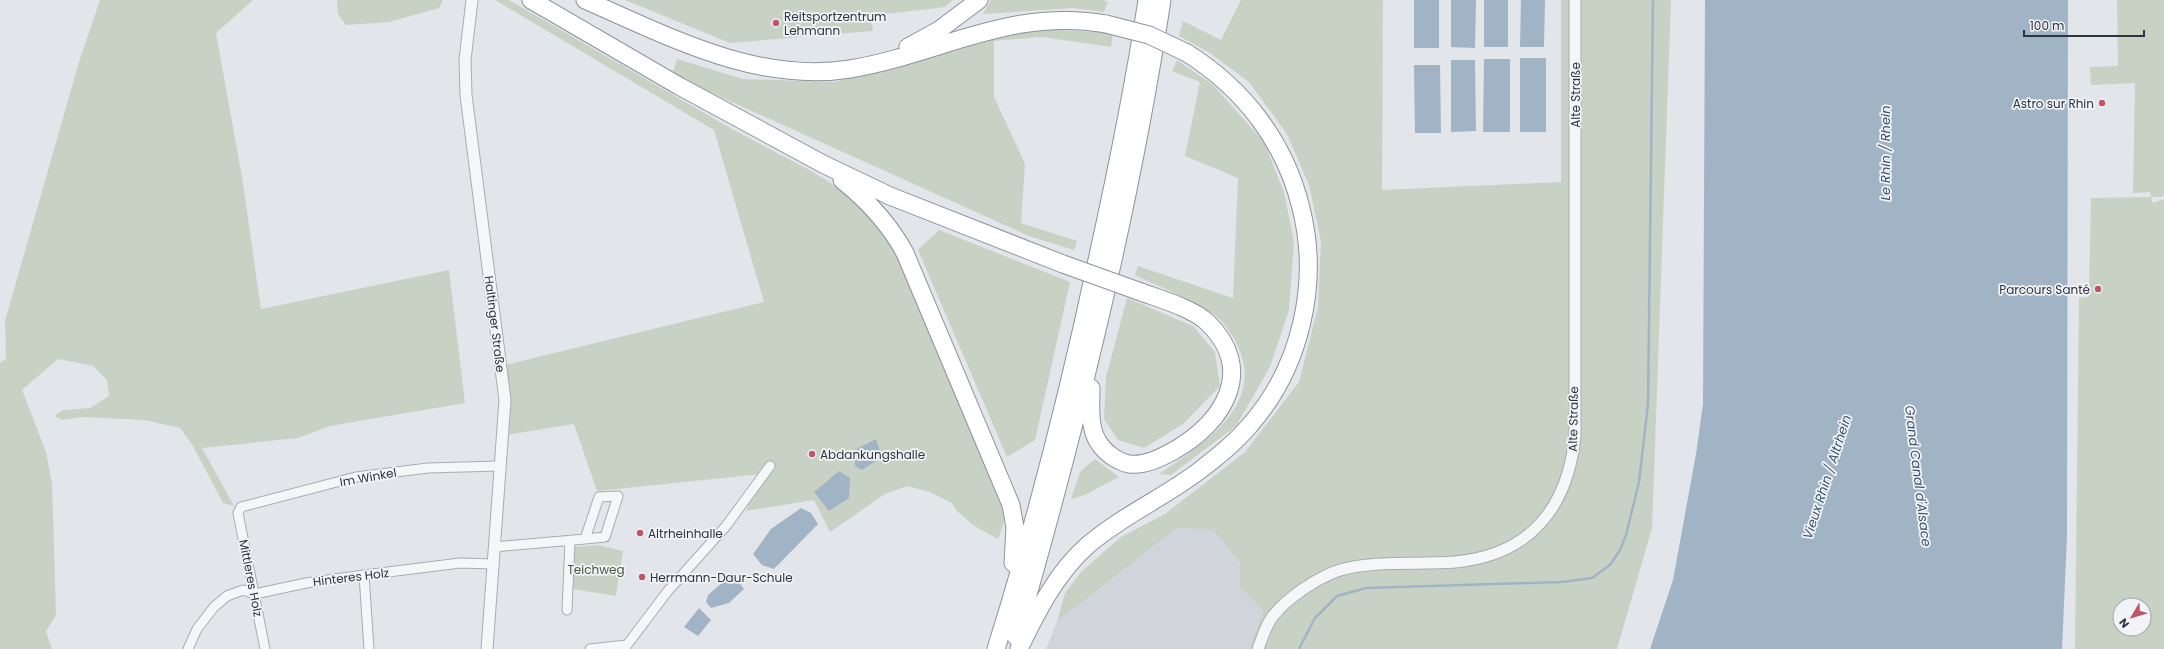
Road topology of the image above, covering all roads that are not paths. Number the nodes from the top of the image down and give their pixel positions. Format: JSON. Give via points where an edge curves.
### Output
{"nodes":[{"id":1,"x":472,"y":0,"type":"edge"},
{"id":2,"x":531,"y":0,"type":"edge"},
{"id":3,"x":585,"y":0,"type":"edge"},
{"id":4,"x":979,"y":0,"type":"edge"},
{"id":5,"x":1147,"y":0,"type":"edge"},
{"id":6,"x":1162,"y":0,"type":"edge"},
{"id":7,"x":1575,"y":0,"type":"edge"},
{"id":8,"x":882,"y":63,"type":"junction"},
{"id":9,"x":823,"y":164,"type":"junction"},
{"id":10,"x":1090,"y":363,"type":"junction"},
{"id":11,"x":499,"y":466,"type":"junction"},
{"id":12,"x":770,"y":466,"type":"dead end"},
{"id":13,"x":241,"y":506,"type":"joint"},
{"id":14,"x":585,"y":539,"type":"junction"},
{"id":15,"x":570,"y":540,"type":"junction"},
{"id":16,"x":494,"y":547,"type":"junction"},
{"id":17,"x":493,"y":564,"type":"junction"},
{"id":18,"x":364,"y":575,"type":"junction"},
{"id":19,"x":254,"y":594,"type":"junction"},
{"id":20,"x":567,"y":610,"type":"dead end"},
{"id":21,"x":1006,"y":612,"type":"junction"},
{"id":22,"x":625,"y":647,"type":"edge"},
{"id":23,"x":188,"y":649,"type":"edge"},
{"id":24,"x":266,"y":649,"type":"edge"},
{"id":25,"x":369,"y":649,"type":"edge"},
{"id":26,"x":487,"y":649,"type":"edge"},
{"id":27,"x":590,"y":649,"type":"edge"},
{"id":28,"x":996,"y":649,"type":"edge"},
{"id":29,"x":1013,"y":649,"type":"edge"},
{"id":30,"x":1019,"y":649,"type":"edge"},
{"id":31,"x":1258,"y":649,"type":"edge"}],
"edges":[{"from":1,"to":11,"type":"street","name":"Haltinger Straße","via":[[465,60],[466,95],[505,400]]},
{"from":2,"to":9,"type":"highway","via":[[679,86]]},
{"from":3,"to":8,"type":"highway","via":[[702,49],[754,65],[798,72],[819,72]]},
{"from":4,"to":8,"type":"highway","via":[[939,30]]},
{"from":5,"to":21,"type":"highway","via":[[1083,328],[1039,503]]},
{"from":6,"to":10,"type":"highway","via":[[1142,120]]},
{"from":7,"to":31,"type":"street","name":"Alte Straße","via":[[1575,437],[1572,459],[1561,494],[1549,514],[1529,535],[1496,554],[1455,562],[1363,567],[1341,570],[1323,577],[1303,589],[1273,616]]},
{"from":8,"to":30,"type":"highway","bridge":true,"via":[[1014,24],[1070,19],[1106,24],[1149,35],[1187,53],[1225,81],[1244,100],[1265,127],[1288,169],[1298,194],[1305,223],[1308,250],[1306,299],[1301,325],[1284,374],[1251,424],[1227,449],[1197,472],[1088,546],[1042,603]]},
{"from":9,"to":10,"type":"highway","bridge":true,"via":[[890,196],[1184,309],[1205,321],[1223,342],[1230,358],[1231,386],[1218,413],[1194,437],[1161,458],[1130,464],[1114,458],[1101,446],[1093,430]]},
{"from":9,"to":21,"type":"highway","via":[[874,208],[896,236],[1001,478],[1011,505],[1015,527],[1015,552]]},
{"from":10,"to":29,"type":"highway"},
{"from":11,"to":13,"type":"street","name":"Im Winkel","via":[[428,468],[356,477]]},
{"from":11,"to":16,"type":"street","name":"Haltinger Straße"},
{"from":12,"to":22,"type":"street","via":[[726,526],[667,592]]},
{"from":13,"to":19,"type":"street","name":"Mittleres Holz","via":[[238,513]]},
{"from":14,"to":14,"type":"street","via":[[605,537],[618,496],[599,497]]},
{"from":14,"to":15,"type":"street"},
{"from":15,"to":16,"type":"street"},
{"from":15,"to":20,"type":"street"},
{"from":16,"to":17,"type":"street","name":"Haltinger Straße"},
{"from":17,"to":18,"type":"street","name":"Hinteres Holz","via":[[460,563]]},
{"from":17,"to":26,"type":"street","name":"Haltinger Straße"},
{"from":18,"to":19,"type":"street","name":"Hinteres Holz"},
{"from":18,"to":25,"type":"street"},
{"from":19,"to":23,"type":"street","name":"Hinteres Holz","via":[[243,590],[227,596],[214,607],[197,629]]},
{"from":19,"to":24,"type":"street","name":"Mittleres Holz"},
{"from":21,"to":28,"type":"highway"},
{"from":22,"to":27,"type":"street"}]}
